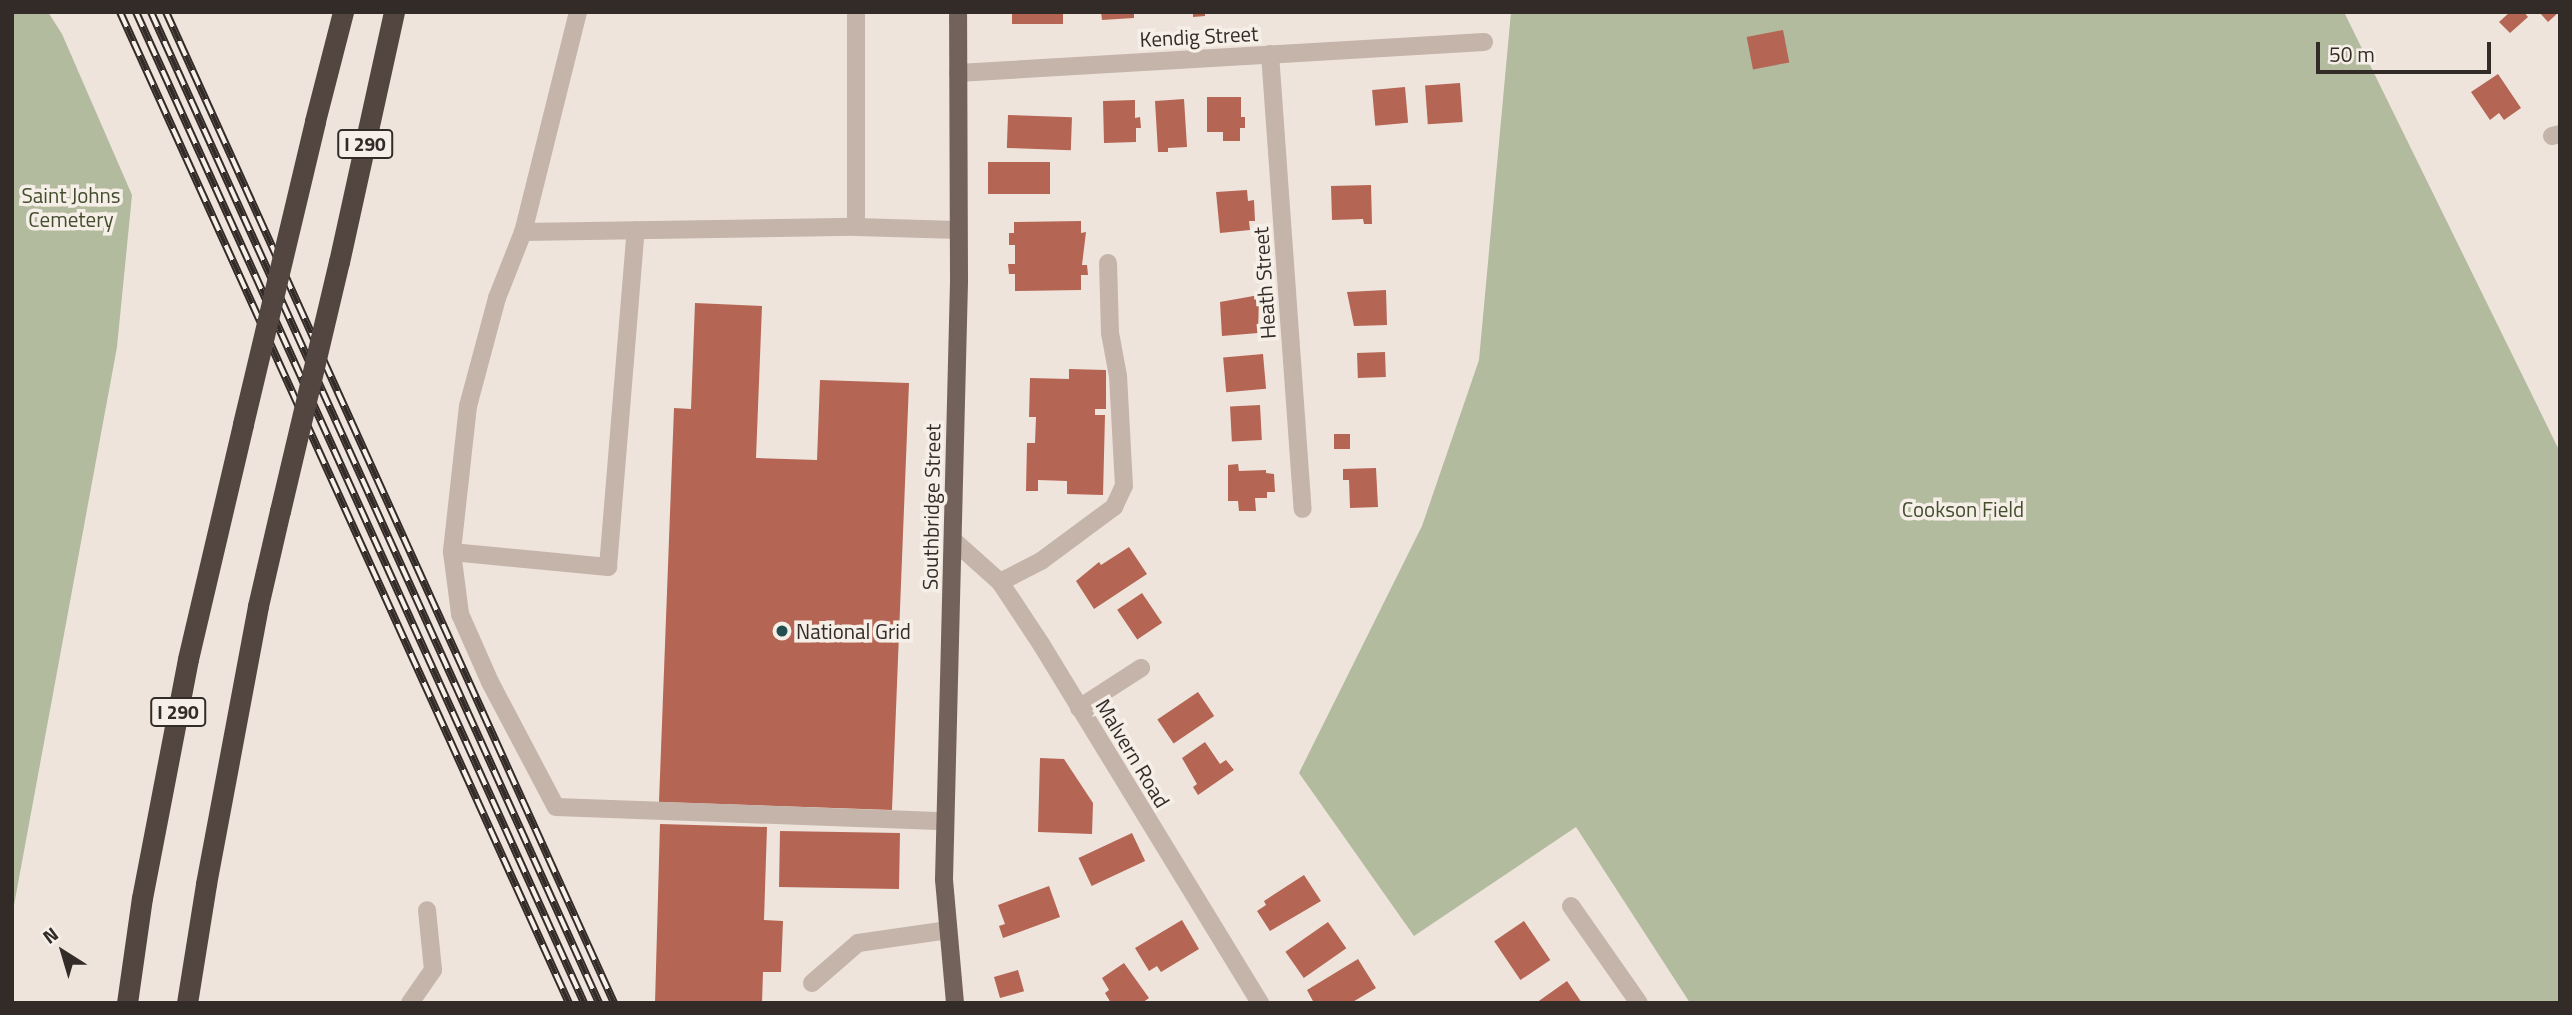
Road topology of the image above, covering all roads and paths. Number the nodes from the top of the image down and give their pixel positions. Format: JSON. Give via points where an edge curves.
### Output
{"nodes":[{"id":1,"x":343,"y":12,"type":"edge"},
{"id":2,"x":578,"y":12,"type":"edge"},
{"id":3,"x":856,"y":12,"type":"edge"},
{"id":4,"x":958,"y":12,"type":"edge"},
{"id":5,"x":395,"y":17,"type":"edge"},
{"id":6,"x":1484,"y":41,"type":"dead end"},
{"id":7,"x":1270,"y":54,"type":"junction"},
{"id":8,"x":958,"y":73,"type":"junction"},
{"id":9,"x":856,"y":227,"type":"junction"},
{"id":10,"x":636,"y":230,"type":"junction"},
{"id":11,"x":958,"y":230,"type":"junction"},
{"id":12,"x":523,"y":232,"type":"junction"},
{"id":13,"x":1108,"y":263,"type":"dead end"},
{"id":14,"x":1303,"y":509,"type":"dead end"},
{"id":15,"x":953,"y":540,"type":"junction"},
{"id":16,"x":452,"y":552,"type":"junction"},
{"id":17,"x":1000,"y":582,"type":"junction"},
{"id":18,"x":1141,"y":668,"type":"dead end"},
{"id":19,"x":1079,"y":708,"type":"junction"},
{"id":20,"x":945,"y":821,"type":"junction"},
{"id":21,"x":1571,"y":906,"type":"dead end"},
{"id":22,"x":427,"y":910,"type":"dead end"},
{"id":23,"x":948,"y":930,"type":"junction"},
{"id":24,"x":812,"y":983,"type":"dead end"},
{"id":25,"x":127,"y":1003,"type":"edge"},
{"id":26,"x":187,"y":1003,"type":"edge"},
{"id":27,"x":410,"y":1003,"type":"edge"},
{"id":28,"x":955,"y":1003,"type":"edge"},
{"id":29,"x":1259,"y":1003,"type":"edge"},
{"id":30,"x":1639,"y":1003,"type":"edge"}],
"edges":[{"from":1,"to":25,"type":"highway","number":"I 290","bridge":true,"via":[[188,659],[142,898]]},
{"from":2,"to":12,"type":"street"},
{"from":3,"to":9,"type":"street"},
{"from":4,"to":8,"type":"main road","name":"Southbridge Street"},
{"from":5,"to":26,"type":"highway","number":"I 290","bridge":true,"via":[[253,632]]},
{"from":6,"to":7,"type":"street","name":"Kendig Street"},
{"from":7,"to":8,"type":"street","name":"Kendig Street"},
{"from":7,"to":14,"type":"street","name":"Heath Street"},
{"from":8,"to":11,"type":"main road","name":"Southbridge Street"},
{"from":9,"to":10,"type":"street"},
{"from":9,"to":11,"type":"street"},
{"from":10,"to":12,"type":"street"},
{"from":10,"to":16,"type":"street","via":[[608,567]]},
{"from":11,"to":15,"type":"main road","name":"Southbridge Street"},
{"from":12,"to":16,"type":"street","via":[[497,298],[468,406]]},
{"from":13,"to":17,"type":"street","via":[[1124,486],[1114,507],[1041,561]]},
{"from":15,"to":17,"type":"street","name":"Malvern Road"},
{"from":15,"to":20,"type":"main road","name":"Southbridge Street"},
{"from":16,"to":20,"type":"street","via":[[460,614],[556,807]]},
{"from":17,"to":19,"type":"street","name":"Malvern Road"},
{"from":18,"to":19,"type":"street"},
{"from":19,"to":29,"type":"street","name":"Malvern Road"},
{"from":20,"to":23,"type":"main road","name":"Southbridge Street"},
{"from":21,"to":30,"type":"street"},
{"from":22,"to":27,"type":"street","via":[[433,970]]},
{"from":23,"to":24,"type":"street","via":[[858,943]]},
{"from":23,"to":28,"type":"main road","name":"Southbridge Street"}]}
